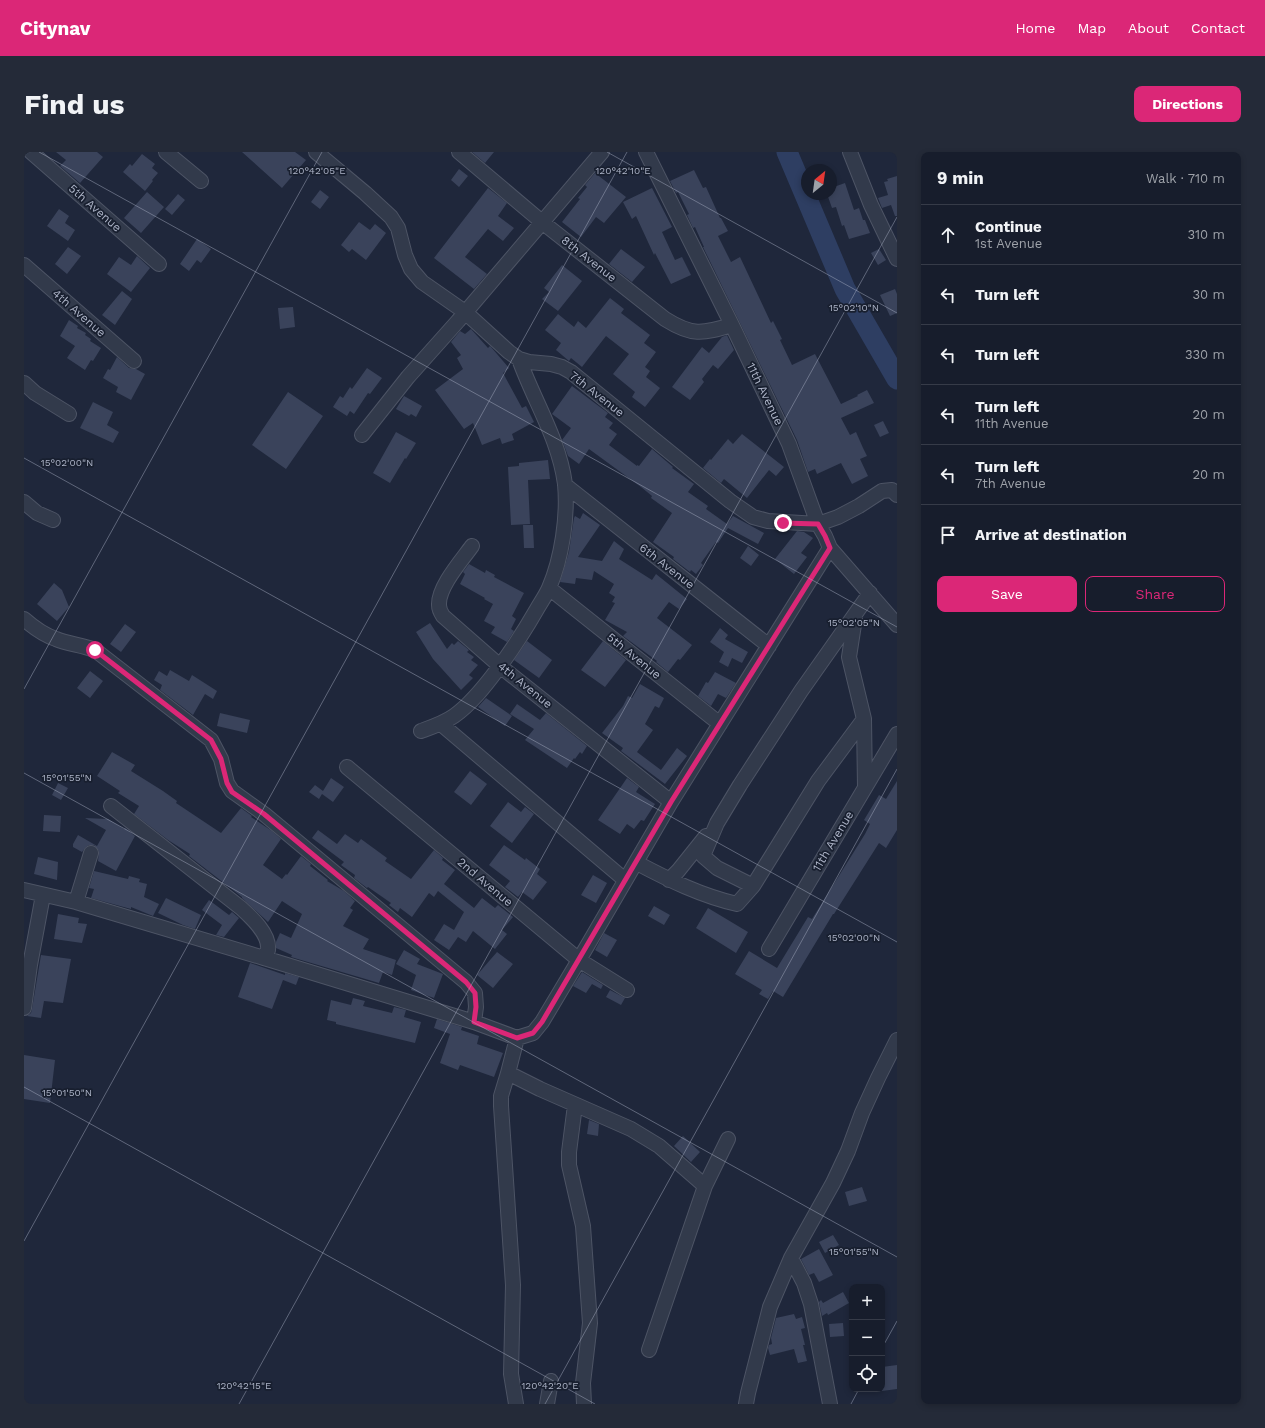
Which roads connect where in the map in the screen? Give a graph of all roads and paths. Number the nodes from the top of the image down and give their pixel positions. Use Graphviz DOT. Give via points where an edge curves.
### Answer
graph roads {
  1 [pos="31,152"];
  2 [pos="166,152"];
  3 [pos="316,152"];
  4 [pos="460,152"];
  5 [pos="646,152"];
  6 [pos="850,152"];
  7 [pos="600,153"];
  8 [pos="200,181"];
  9 [pos="542,222"];
  10 [pos="897,259"];
  11 [pos="159,264"];
  12 [pos="24,265"];
  13 [pos="465,312"];
  14 [pos="732,325"];
  15 [pos="519,359"];
  16 [pos="134,360"];
  17 [pos="24,384"];
  18 [pos="69,414"];
  19 [pos="362,435"];
  20 [pos="565,485"];
  21 [pos="897,494"];
  22 [pos="24,502"];
  23 [pos="53,520"];
  24 [pos="818,524"];
  25 [pos="472,546"];
  26 [pos="830,548"];
  27 [pos="549,588"];
  28 [pos="870,593"];
  29 [pos="856,613"];
  30 [pos="24,619"];
  31 [pos="897,625"];
  32 [pos="769,646"];
  33 [pos="500,666"];
  34 [pos="864,719"];
  35 [pos="441,724"];
  36 [pos="720,724"];
  37 [pos="421,730"];
  38 [pos="897,734"];
  39 [pos="347,767"];
  40 [pos="865,787"];
  41 [pos="671,802"];
  42 [pos="111,806"];
  43 [pos="717,823"];
  44 [pos="91,853"];
  45 [pos="637,862"];
  46 [pos="625,880"];
  47 [pos="669,880"];
  48 [pos="753,886"];
  49 [pos="24,890"];
  50 [pos="43,895"];
  51 [pos="76,902"];
  52 [pos="769,949"];
  53 [pos="264,958"];
  54 [pos="579,960"];
  55 [pos="627,990"];
  56 [pos="24,1008"];
  57 [pos="474,1022"];
  58 [pos="517,1038"];
  59 [pos="897,1040"];
  60 [pos="508,1072"];
  61 [pos="575,1105"];
  62 [pos="728,1139"];
  63 [pos="705,1186"];
  64 [pos="791,1258"];
  65 [pos="649,1350"];
  66 [pos="551,1381"];
  67 [pos="516,1404"];
  68 [pos="547,1404"];
  69 [pos="584,1404"];
  70 [pos="746,1404"];
  71 [pos="830,1404"];
  1 -- 11 [label="street, 5th Avenue"];
  2 -- 8 [label="street"];
  3 -- 13 [label="street, 7th Avenue" via="391,217 398,228 405,256 422,282"];
  4 -- 9 [label="street, 8th Avenue"];
  5 -- 14 [label="street, 11th Avenue"];
  6 -- 10 [label="street" via="870,205"];
  7 -- 9 [label="street"];
  9 -- 13 [label="street"];
  9 -- 14 [label="street, 8th Avenue" via="678,327 692,332 709,332"];
  12 -- 16 [label="street, 4th Avenue"];
  13 -- 15 [label="street, 7th Avenue"];
  13 -- 19 [label="street"];
  14 -- 24 [label="street, 11th Avenue" via="789,444"];
  15 -- 20 [label="street" via="544,415 561,464"];
  15 -- 24 [label="street, 7th Avenue" via="562,366 571,372 753,517 783,523"];
  17 -- 18 [label="street"];
  20 -- 27 [label="street" via="564,531"];
  20 -- 32 [label="street, 6th Avenue"];
  21 -- 24 [label="street" via="892,490 882,490 859,506"];
  22 -- 23 [label="street" via="37,513"];
  24 -- 26 [label="street, 11th Avenue"];
  25 -- 33 [label="street, 4th Avenue" via="446,584 439,597 438,606 443,616"];
  26 -- 28 [label="street, 11th Avenue"];
  26 -- 32 [label="street"];
  27 -- 33 [label="street" via="522,636"];
  27 -- 36 [label="street, 5th Avenue"];
  28 -- 29 [label="street"];
  28 -- 31 [label="street, 11th Avenue"];
  29 -- 34 [label="street" via="849,657"];
  29 -- 43 [label="street" via="801,691"];
  30 -- 57 [label="street" via="56,639 95,650 211,740 221,759 232,792 264,814 466,982 475,993"];
  32 -- 36 [label="street"];
  33 -- 35 [label="street" via="466,706"];
  33 -- 41 [label="street, 4th Avenue"];
  34 -- 40 [label="street"];
  34 -- 48 [label="street" via="818,781"];
  35 -- 37 [label="street"];
  35 -- 46 [label="street"];
  36 -- 41 [label="street"];
  38 -- 40 [label="street, 11th Avenue"];
  39 -- 54 [label="street, 2nd Avenue"];
  40 -- 52 [label="street, 11th Avenue"];
  41 -- 45 [label="street"];
  42 -- 53 [label="street" via="241,908 256,923 265,938 268,949"];
  43 -- 47 [label="street"];
  43 -- 48 [label="street" via="703,856 717,868"];
  44 -- 51 [label="street"];
  45 -- 46 [label="street"];
  45 -- 47 [label="street"];
  46 -- 54 [label="street"];
  47 -- 48 [label="street" via="738,904"];
  49 -- 50 [label="street"];
  50 -- 51 [label="street"];
  50 -- 56 [label="street"];
  51 -- 53 [label="street"];
  53 -- 57 [label="street"];
  54 -- 55 [label="street, 2nd Avenue"];
  54 -- 58 [label="street" via="542,1022 533,1033"];
  57 -- 58 [label="street"];
  58 -- 60 [label="street"];
  59 -- 64 [label="street" via="862,1112 833,1183"];
  60 -- 61 [label="street"];
  60 -- 67 [label="street" via="501,1096 501,1106 513,1285 511,1374"];
  61 -- 63 [label="street" via="631,1130 659,1146"];
  61 -- 69 [label="street" via="569,1165 583,1226 590,1315 583,1383"];
  62 -- 63 [label="street"];
  63 -- 65 [label="street"];
  64 -- 70 [label="street" via="770,1307"];
  64 -- 71 [label="street" via="811,1304"];
  66 -- 68 [label="street"];
}
